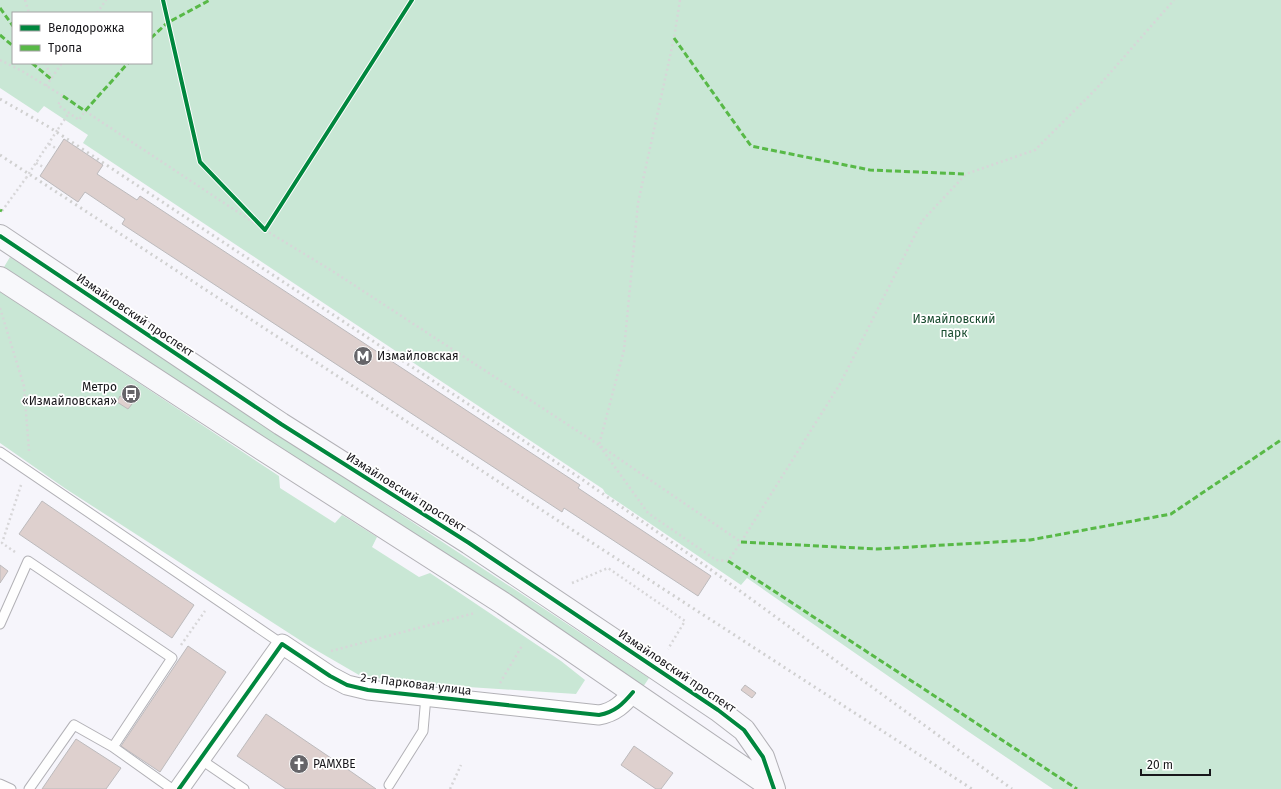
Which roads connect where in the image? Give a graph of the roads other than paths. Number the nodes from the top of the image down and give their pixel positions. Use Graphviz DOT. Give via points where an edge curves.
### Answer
graph roads {
  1 [pos="0,236"];
  2 [pos="0,278"];
  3 [pos="0,452"];
  4 [pos="0,624"];
  5 [pos="282,644"];
  6 [pos="633,692"];
  7 [pos="426,696"];
  8 [pos="113,748"];
  9 [pos="200,759"];
  10 [pos="0,784"];
  11 [pos="389,785"];
  12 [pos="11,789"];
  13 [pos="29,789"];
  14 [pos="172,789"];
  15 [pos="179,789"];
  16 [pos="244,789"];
  17 [pos="774,789"];
  1 -- 17 [label="street, Измайловский проспект" via="281,424 469,543 718,710 744,730 763,758"];
  2 -- 6 [label="street, Измайловский проспект" via="504,604"];
  3 -- 5 [label="lane"];
  4 -- 8 [label="lane" via="28,561 172,658"];
  5 -- 7 [label="street, 2-я Парковая улица" via="347,685 368,690"];
  5 -- 9 [label="street"];
  6 -- 7 [label="street, 2-я Парковая улица" via="618,708 599,715"];
  6 -- 17 [label="street, Измайловский проспект"];
  7 -- 11 [label="lane" via="423,731"];
  8 -- 13 [label="lane" via="74,725"];
  8 -- 14 [label="lane"];
  9 -- 15 [label="street"];
  9 -- 16 [label="lane"];
  10 -- 12 [label="lane"];
}
